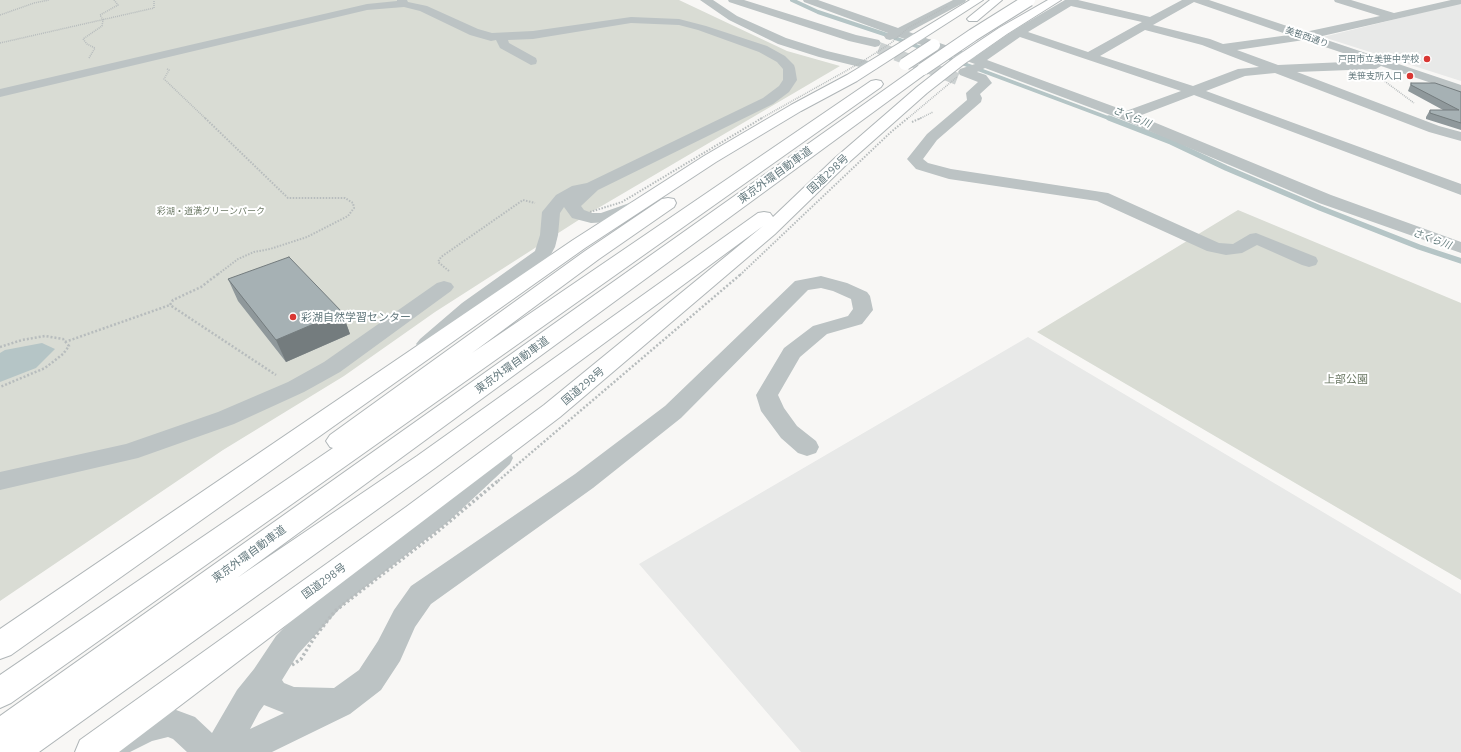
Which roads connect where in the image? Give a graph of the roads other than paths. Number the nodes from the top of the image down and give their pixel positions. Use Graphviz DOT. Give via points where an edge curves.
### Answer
graph roads {
  1 [pos="705,0"];
  2 [pos="733,0"];
  3 [pos="808,0"];
  4 [pos="960,0"];
  5 [pos="978,0"];
  6 [pos="997,0"];
  7 [pos="1007,0"];
  8 [pos="1029,0"];
  9 [pos="1042,0"];
  10 [pos="1056,0"];
  11 [pos="1190,0"];
  12 [pos="1198,0"];
  13 [pos="1339,0"];
  14 [pos="1071,1"];
  15 [pos="1461,1"];
  16 [pos="403,2"];
  17 [pos="934,2"];
  18 [pos="948,6"];
  19 [pos="1396,16"];
  20 [pos="973,20"];
  21 [pos="1147,24"];
  22 [pos="961,28"];
  23 [pos="1018,33"];
  24 [pos="973,35"];
  25 [pos="948,36"];
  26 [pos="1305,36"];
  27 [pos="501,37"];
  28 [pos="907,38"];
  29 [pos="782,41"];
  30 [pos="1221,48"];
  31 [pos="763,50"];
  32 [pos="870,56"];
  33 [pos="1090,56"];
  34 [pos="531,61"];
  35 [pos="1388,64"];
  36 [pos="966,67"];
  37 [pos="1274,69"];
  38 [pos="1461,89"];
  39 [pos="1192,90"];
  40 [pos="0,93"];
  41 [pos="1126,116"];
  42 [pos="1434,129"];
  43 [pos="1461,137"];
  44 [pos="1461,151"];
  45 [pos="840,161"];
  46 [pos="593,186"];
  47 [pos="1461,190"];
  48 [pos="638,205"];
  49 [pos="1461,248"];
  50 [pos="1309,261"];
  51 [pos="444,287"];
  52 [pos="400,369"];
  53 [pos="552,411"];
  54 [pos="807,447"];
  55 [pos="0,481"];
  56 [pos="87,632"];
  57 [pos="0,646"];
  58 [pos="279,672"];
  59 [pos="0,693"];
  60 [pos="339,703"];
  61 [pos="0,735"];
  62 [pos="11,752"];
  63 [pos="93,752"];
  64 [pos="206,752"];
  65 [pos="219,752"];
  66 [pos="237,752"];
  1 -- 29 [label="street" via="733,18"];
  2 -- 32 [label="street" via="853,38"];
  3 -- 28 [label="street"];
  4 -- 18 [label="street"];
  5 -- 28 [label="highway"];
  6 -- 20 [label="highway"];
  7 -- 20 [label="highway"];
  8 -- 24 [label="highway, 東京外環自動車道, bridge"];
  9 -- 24 [label="highway, bridge"];
  10 -- 36 [label="highway, 国道298号" via="1003,31"];
  11 -- 21 [label="street"];
  12 -- 26 [label="street, 美笹西通り"];
  13 -- 19 [label="street"];
  14 -- 21 [label="street"];
  14 -- 23 [label="street"];
  15 -- 19 [label="street"];
  16 -- 27 [label="street" via="429,10 474,32"];
  16 -- 40 [label="street" via="366,7"];
  17 -- 18 [label="street"];
  18 -- 28 [label="street"];
  19 -- 26 [label="street"];
  20 -- 22 [label="highway"];
  21 -- 30 [label="street"];
  21 -- 33 [label="street"];
  23 -- 33 [label="street"];
  23 -- 36 [label="street"];
  24 -- 61 [label="highway, 東京外環自動車道, bridge"];
  25 -- 56 [label="highway, 東京外環自動車道, bridge"];
  26 -- 30 [label="street"];
  26 -- 35 [label="street, 美笹西通り"];
  27 -- 31 [label="street" via="533,35 621,21 656,20 692,25"];
  27 -- 34 [label="street" via="507,48"];
  28 -- 32 [label="highway"];
  28 -- 32 [label="street"];
  28 -- 36 [label="street"];
  29 -- 31 [label="street"];
  29 -- 32 [label="street" via="802,48"];
  30 -- 37 [label="street"];
  31 -- 46 [label="street" via="781,59 790,70 790,80 778,94"];
  32 -- 48 [label="highway"];
  32 -- 56 [label="highway" via="764,142 702,180 592,255 374,413"];
  33 -- 39 [label="street"];
  35 -- 37 [label="street"];
  35 -- 38 [label="street, 美笹西通り"];
  36 -- 41 [label="street"];
  36 -- 45 [label="highway, 国道298号"];
  36 -- 50 [label="street" via="965,72 984,83 973,93 974,102 932,137 915,159 922,166 949,174 1098,196 1213,247 1236,249 1256,238"];
  37 -- 39 [label="street" via="1243,72"];
  37 -- 42 [label="street"];
  39 -- 41 [label="street"];
  39 -- 47 [label="street"];
  41 -- 49 [label="street" via="1325,198"];
  42 -- 43 [label="street"];
  42 -- 44 [label="street"];
  45 -- 53 [label="highway, 国道298号" via="769,230"];
  45 -- 62 [label="highway" via="426,462"];
  46 -- 48 [label="street" via="574,202 572,206 578,214 603,218"];
  46 -- 52 [label="street" via="578,190 555,206 550,215 546,247 538,258 469,306"];
  48 -- 52 [label="highway"];
  51 -- 55 [label="street" via="332,367 296,387 226,418 129,452"];
  52 -- 57 [label="highway"];
  53 -- 58 [label="street" via="439,516 334,595 287,645"];
  53 -- 63 [label="highway, 国道298号"];
  54 -- 60 [label="street" via="789,432 773,411 767,395 792,353 820,330 854,320 863,310 860,296 821,282 802,285 673,412 584,481 421,595 404,619 389,651 370,680"];
  56 -- 59 [label="highway, 東京外環自動車道"];
  58 -- 60 [label="street" via="273,694 294,702"];
  58 -- 65 [label="street" via="248,702"];
  60 -- 66 [label="street"];
  63 -- 64 [label="street" via="148,726 168,722 184,728 197,739"];
}
